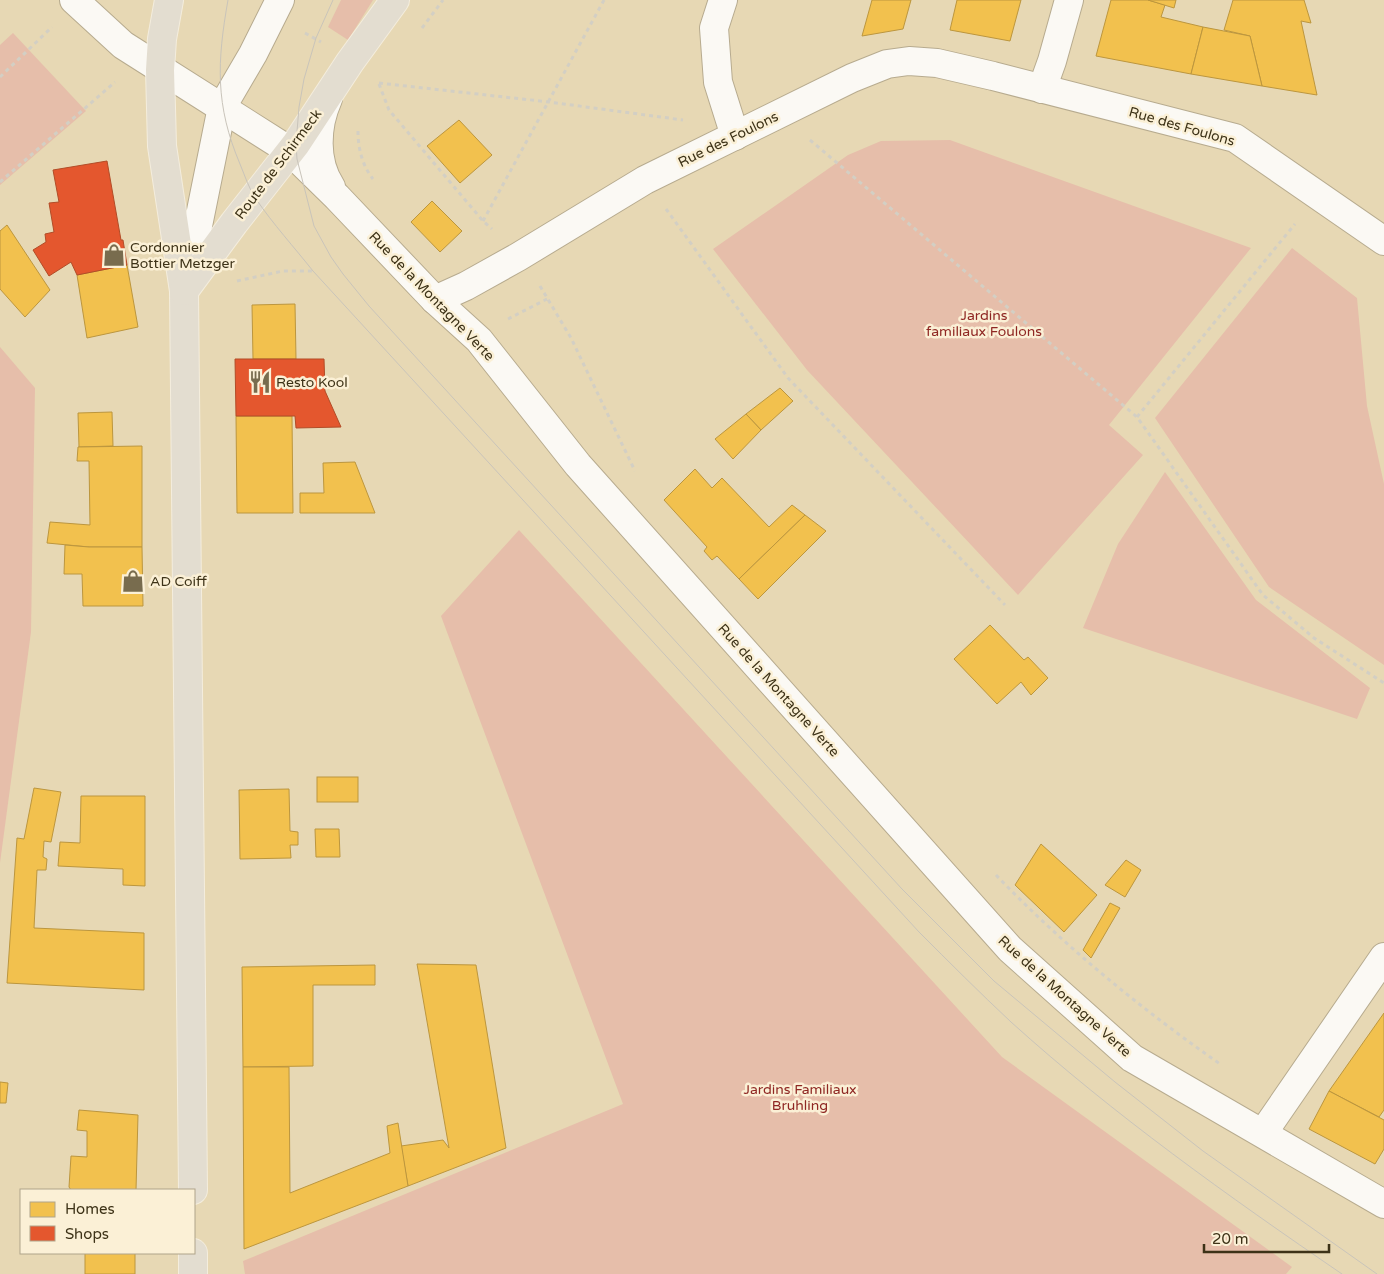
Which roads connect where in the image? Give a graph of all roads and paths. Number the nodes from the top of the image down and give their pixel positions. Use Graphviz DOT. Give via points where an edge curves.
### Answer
graph roads {
  1 [pos="169,0"];
  2 [pos="395,0"];
  3 [pos="443,0"];
  4 [pos="604,0"];
  5 [pos="723,0"];
  6 [pos="1069,0"];
  7 [pos="75,2"];
  8 [pos="276,8"];
  9 [pos="419,32"];
  10 [pos="140,60"];
  11 [pos="350,62"];
  12 [pos="384,76"];
  13 [pos="0,77"];
  14 [pos="378,83"];
  15 [pos="1042,90"];
  16 [pos="331,91"];
  17 [pos="373,91"];
  18 [pos="549,102"];
  19 [pos="222,107"];
  20 [pos="784,111"];
  21 [pos="358,124"];
  22 [pos="732,127"];
  23 [pos="290,152"];
  24 [pos="645,180"];
  25 [pos="0,182"];
  26 [pos="375,182"];
  27 [pos="1318,196"];
  28 [pos="337,197"];
  29 [pos="483,220"];
  30 [pos="495,232"];
  31 [pos="1384,241"];
  32 [pos="313,271"];
  33 [pos="539,285"];
  34 [pos="184,291"];
  35 [pos="547,299"];
  36 [pos="435,300"];
  37 [pos="507,319"];
  38 [pos="1137,417"];
  39 [pos="639,476"];
  40 [pos="1005,605"];
  41 [pos="1384,683"];
  42 [pos="996,875"];
  43 [pos="1384,957"];
  44 [pos="1225,1068"];
  45 [pos="1263,1134"];
  46 [pos="193,1189"];
  47 [pos="1384,1204"];
  1 -- 10 [label="main road" via="162,39"];
  2 -- 11 [label="main road, Route de Schirmeck"];
  3 -- 9 [label="path"];
  4 -- 18 [label="path"];
  5 -- 22 [label="street" via="714,28 718,82"];
  6 -- 15 [label="street"];
  7 -- 10 [label="street, Rue de la Montagne Verte"];
  7 -- 13 [label="path"];
  8 -- 11 [label="path"];
  8 -- 19 [label="street"];
  10 -- 19 [label="street, Rue de la Montagne Verte"];
  10 -- 25 [label="path"];
  10 -- 34 [label="main road" via="162,146"];
  11 -- 14 [label="path"];
  11 -- 16 [label="main road, Route de Schirmeck"];
  12 -- 14 [label="path"];
  14 -- 17 [label="path"];
  14 -- 18 [label="path"];
  14 -- 29 [label="path" via="389,110"];
  15 -- 20 [label="street, Rue des Foulons" via="938,63 909,61 887,64"];
  15 -- 27 [label="street, Rue des Foulons" via="1234,138"];
  16 -- 23 [label="main road, Route de Schirmeck"];
  16 -- 28 [label="street, Rue de la Montagne Verte" via="320,125 319,155 322,170"];
  18 -- 22 [label="path"];
  18 -- 29 [label="path"];
  19 -- 23 [label="street, Rue de la Montagne Verte"];
  19 -- 34 [label="street"];
  20 -- 22 [label="street, Rue des Foulons"];
  20 -- 38 [label="path" via="803,134"];
  21 -- 26 [label="path" via="362,160"];
  22 -- 24 [label="street, Rue des Foulons"];
  23 -- 28 [label="street, Rue de la Montagne Verte"];
  23 -- 34 [label="main road, Route de Schirmeck"];
  24 -- 36 [label="street, Rue des Foulons" via="485,276"];
  24 -- 40 [label="path" via="788,378"];
  27 -- 31 [label="street, Rue des Foulons"];
  27 -- 38 [label="path"];
  28 -- 36 [label="street, Rue de la Montagne Verte"];
  29 -- 30 [label="path"];
  32 -- 34 [label="path" via="283,272"];
  33 -- 35 [label="path"];
  34 -- 46 [label="main road"];
  35 -- 37 [label="path"];
  35 -- 39 [label="path"];
  36 -- 45 [label="street, Rue de la Montagne Verte" via="479,340 578,465 1010,948 1132,1058"];
  38 -- 41 [label="path" via="1263,595 1314,638"];
  42 -- 44 [label="path" via="1088,962 1170,1029"];
  43 -- 45 [label="street"];
  45 -- 47 [label="street, Rue de la Montagne Verte"];
}
